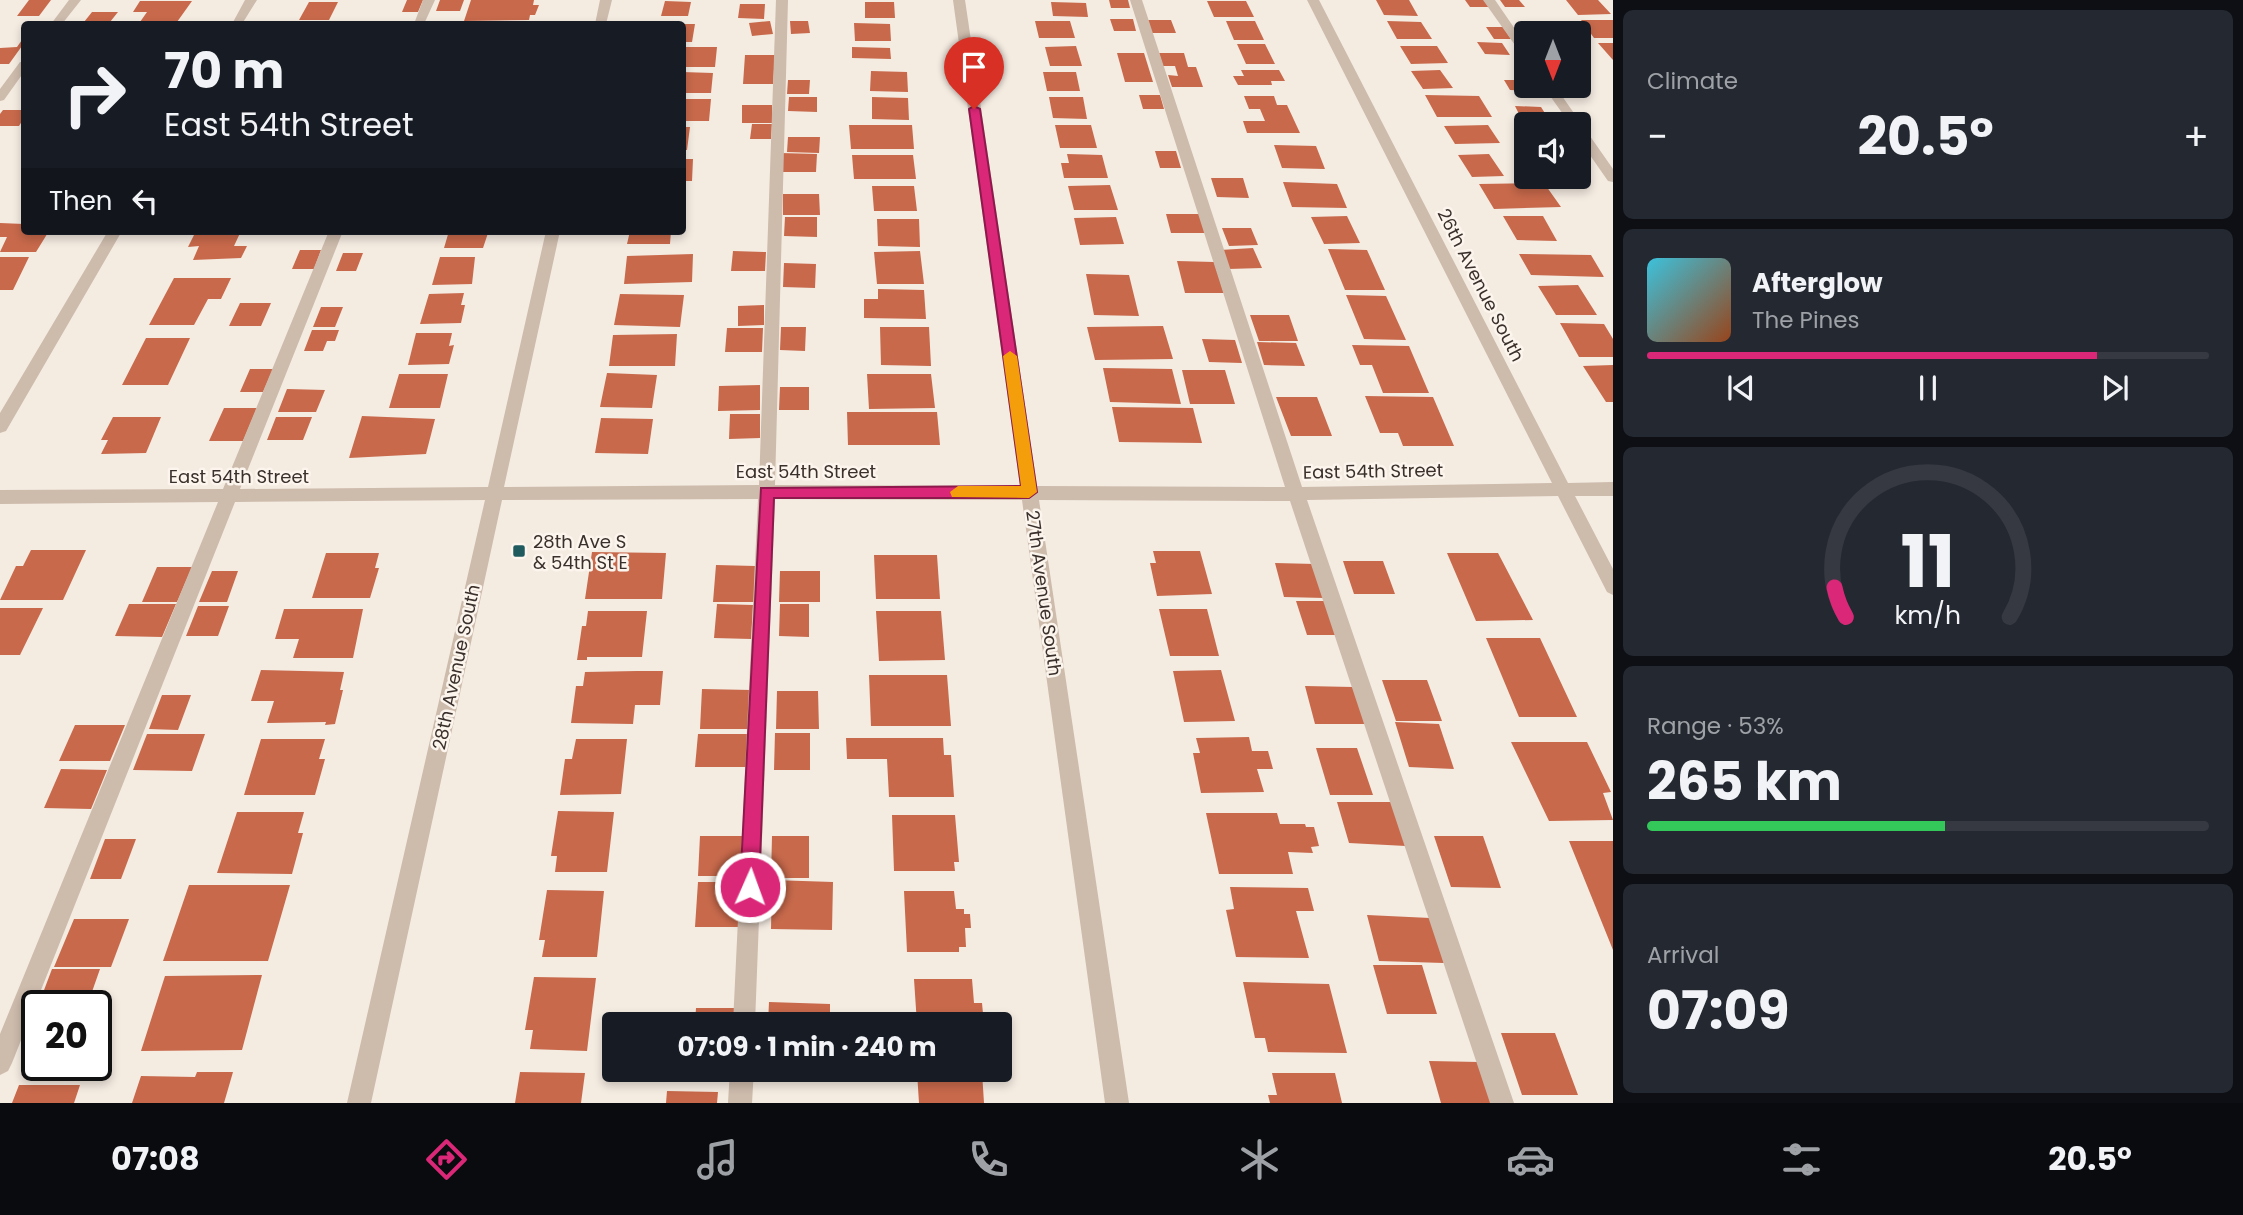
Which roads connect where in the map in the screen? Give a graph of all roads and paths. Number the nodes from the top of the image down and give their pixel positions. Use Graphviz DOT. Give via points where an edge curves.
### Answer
graph roads {
  1 [pos="75,0"];
  2 [pos="251,0"];
  3 [pos="429,0"];
  4 [pos="606,0"];
  5 [pos="782,0"];
  6 [pos="959,0"];
  7 [pos="1136,0"];
  8 [pos="1313,0"];
  9 [pos="1489,0"];
  10 [pos="58,21"];
  11 [pos="239,21"];
  12 [pos="420,21"];
  13 [pos="601,21"];
  14 [pos="1514,36"];
  15 [pos="21,69"];
  16 [pos="0,97"];
  17 [pos="1591,146"];
  18 [pos="1613,178"];
  19 [pos="113,235"];
  20 [pos="334,235"];
  21 [pos="552,235"];
  22 [pos="0,427"];
  23 [pos="1564,489"];
  24 [pos="1613,489"];
  25 [pos="766,492"];
  26 [pos="1029,492"];
  27 [pos="1296,494"];
  28 [pos="493,496"];
  29 [pos="0,497"];
  30 [pos="229,497"];
  31 [pos="1613,587"];
  32 [pos="744,1012"];
  33 [pos="0,1063"];
  34 [pos="741,1082"];
  35 [pos="359,1103"];
  36 [pos="740,1103"];
  37 [pos="1117,1103"];
  38 [pos="1502,1103"];
  1 -- 10 [label="street"];
  2 -- 11 [label="street"];
  3 -- 12 [label="street"];
  4 -- 13 [label="street"];
  5 -- 25 [label="street"];
  6 -- 26 [label="street, 27th Avenue South"];
  7 -- 27 [label="street"];
  8 -- 23 [label="street, 26th Avenue South"];
  9 -- 14 [label="street"];
  15 -- 16 [label="street"];
  17 -- 18 [label="street"];
  19 -- 22 [label="street"];
  20 -- 30 [label="street"];
  21 -- 28 [label="street, 28th Avenue South"];
  23 -- 24 [label="street, East 54th Street"];
  23 -- 27 [label="street, East 54th Street"];
  23 -- 31 [label="street, 26th Avenue South"];
  25 -- 26 [label="street, East 54th Street"];
  25 -- 28 [label="street, East 54th Street"];
  25 -- 32 [label="street"];
  26 -- 27 [label="street, East 54th Street"];
  26 -- 37 [label="street, 27th Avenue South"];
  27 -- 38 [label="street"];
  28 -- 30 [label="street, East 54th Street"];
  28 -- 35 [label="street, 28th Avenue South"];
  29 -- 30 [label="street, East 54th Street"];
  30 -- 33 [label="street"];
  34 -- 36 [label="street"];
}
